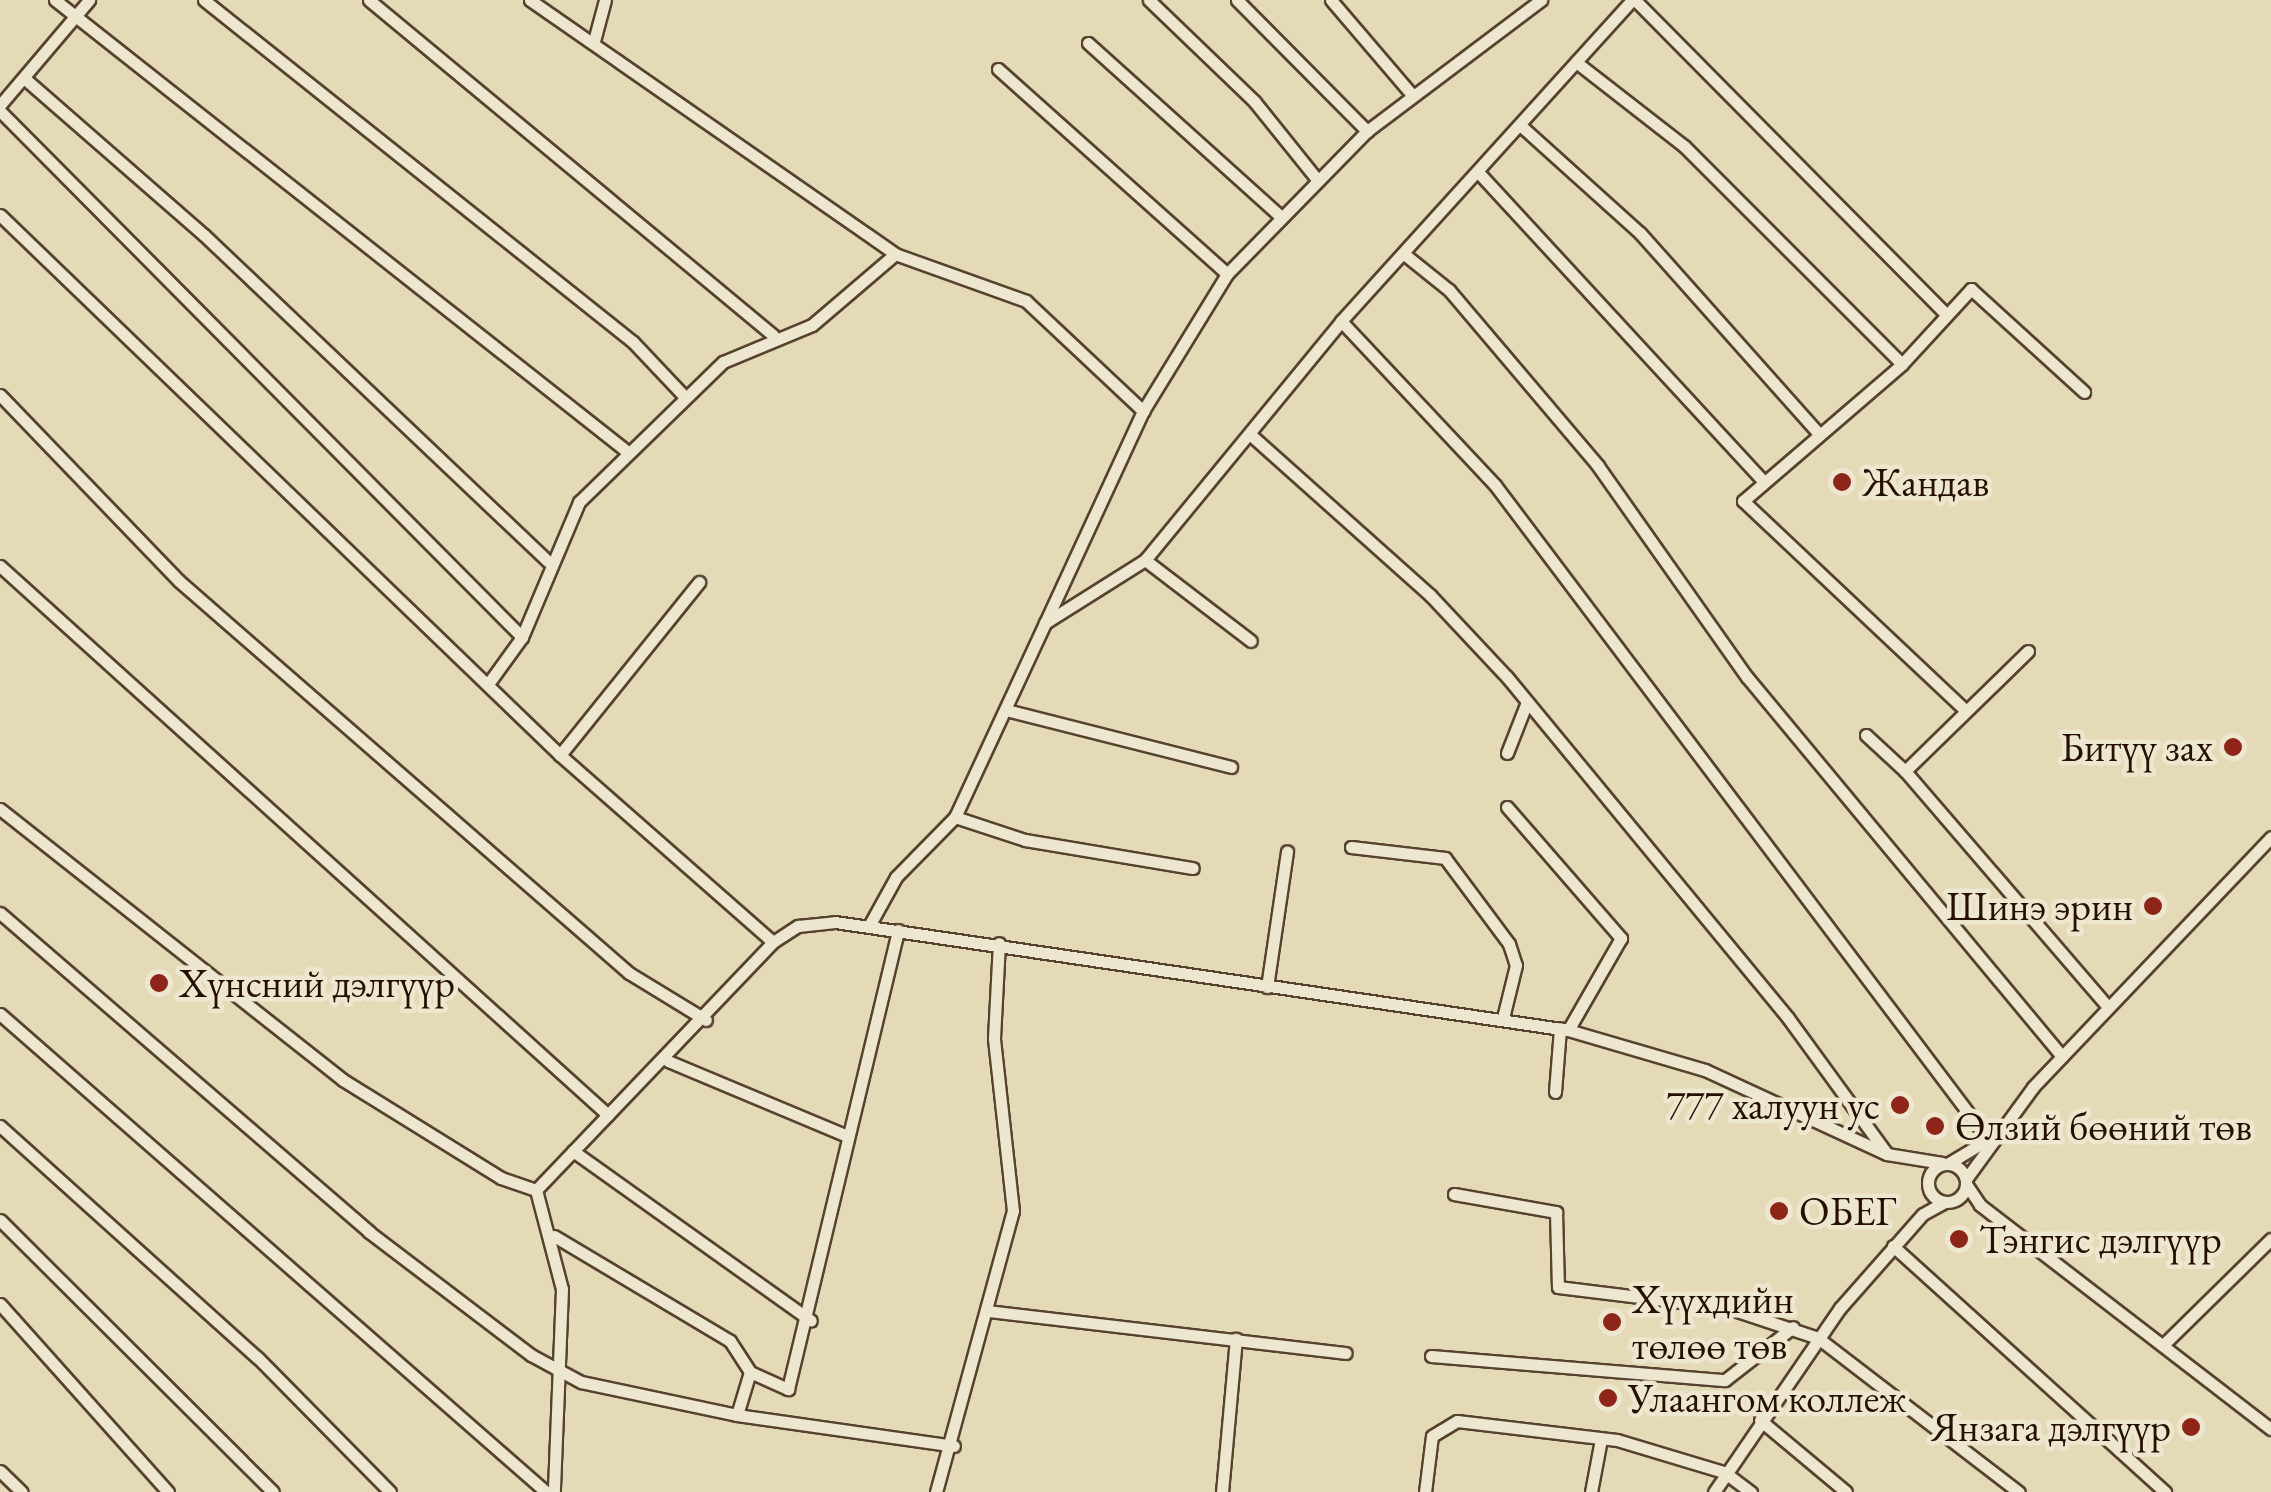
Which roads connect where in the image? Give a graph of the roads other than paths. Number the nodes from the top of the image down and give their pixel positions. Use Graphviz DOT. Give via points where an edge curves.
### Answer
graph roads {
  1 [pos="55,0"];
  2 [pos="89,0"];
  3 [pos="204,0"];
  4 [pos="369,0"];
  5 [pos="530,0"];
  6 [pos="604,0"];
  7 [pos="1149,0"];
  8 [pos="1237,0"];
  9 [pos="1331,0"];
  10 [pos="1541,0"];
  11 [pos="1633,0"];
  12 [pos="77,16"];
  13 [pos="594,41"];
  14 [pos="1088,43"];
  15 [pos="1576,62"];
  16 [pos="998,68"];
  17 [pos="24,78"];
  18 [pos="1412,96"];
  19 [pos="0,108"];
  20 [pos="1520,125"];
  21 [pos="1367,131"];
  22 [pos="1478,172"];
  23 [pos="1315,176"];
  24 [pos="1278,214"];
  25 [pos="0,215"];
  26 [pos="895,254"];
  27 [pos="1404,254"];
  28 [pos="1227,274"];
  29 [pos="1944,313"];
  30 [pos="1341,321"];
  31 [pos="773,335"];
  32 [pos="1902,364"];
  33 [pos="2084,392"];
  34 [pos="0,394"];
  35 [pos="685,397"];
  36 [pos="1143,411"];
  37 [pos="1817,432"];
  38 [pos="1252,436"];
  39 [pos="628,453"];
  40 [pos="1764,482"];
  41 [pos="1145,560"];
  42 [pos="548,561"];
  43 [pos="0,566"];
  44 [pos="698,582"];
  45 [pos="1045,623"];
  46 [pos="522,637"];
  47 [pos="1251,641"];
  48 [pos="2028,651"];
  49 [pos="488,684"];
  50 [pos="1526,702"];
  51 [pos="1965,710"];
  52 [pos="1010,712"];
  53 [pos="1866,735"];
  54 [pos="1506,753"];
  55 [pos="560,755"];
  56 [pos="1231,768"];
  57 [pos="1904,771"];
  58 [pos="1507,807"];
  59 [pos="0,809"];
  60 [pos="954,818"];
  61 [pos="2271,837"];
  62 [pos="1351,846"];
  63 [pos="2267,849"];
  64 [pos="1287,851"];
  65 [pos="1193,868"];
  66 [pos="0,914"];
  67 [pos="868,926"];
  68 [pos="898,930"];
  69 [pos="773,942"];
  70 [pos="999,943"];
  71 [pos="1267,987"];
  72 [pos="2108,1007"];
  73 [pos="0,1014"];
  74 [pos="1503,1018"];
  75 [pos="706,1020"];
  76 [pos="1564,1029"];
  77 [pos="2062,1056"];
  78 [pos="668,1061"];
  79 [pos="1555,1092"];
  80 [pos="608,1115"];
  81 [pos="0,1126"];
  82 [pos="845,1135"];
  83 [pos="1986,1140"];
  84 [pos="573,1151"];
  85 [pos="1886,1154"];
  86 [pos="1906,1160"];
  87 [pos="1946,1163"];
  88 [pos="1966,1182"];
  89 [pos="1928,1184"];
  90 [pos="536,1190"];
  91 [pos="1454,1194"];
  92 [pos="1950,1201"];
  93 [pos="1980,1205"];
  94 [pos="1922,1214"];
  95 [pos="0,1220"];
  96 [pos="554,1236"];
  97 [pos="2271,1239"];
  98 [pos="1894,1246"];
  99 [pos="0,1304"];
  100 [pos="988,1311"];
  101 [pos="811,1321"];
  102 [pos="1793,1327"];
  103 [pos="1818,1338"];
  104 [pos="1236,1339"];
  105 [pos="2164,1344"];
  106 [pos="1346,1353"];
  107 [pos="1431,1356"];
  108 [pos="560,1362"];
  109 [pos="750,1372"];
  110 [pos="736,1415"];
  111 [pos="1760,1420"];
  112 [pos="2271,1430"];
  113 [pos="1601,1439"];
  114 [pos="954,1446"];
  115 [pos="0,1471"];
  116 [pos="1724,1472"];
  117 [pos="22,1492"];
  118 [pos="168,1492"];
  119 [pos="273,1492"];
  120 [pos="390,1492"];
  121 [pos="546,1492"];
  122 [pos="554,1492"];
  123 [pos="936,1492"];
  124 [pos="1222,1492"];
  125 [pos="1425,1492"];
  126 [pos="1590,1492"];
  127 [pos="1714,1492"];
  128 [pos="1751,1492"];
  129 [pos="1846,1492"];
  130 [pos="2019,1492"];
  131 [pos="2166,1492"];
  1 -- 12 [label="street"];
  2 -- 12 [label="street"];
  3 -- 35 [label="street" via="633,342"];
  4 -- 31 [label="street"];
  5 -- 13 [label="street"];
  6 -- 13 [label="street"];
  7 -- 23 [label="street" via="1254,101"];
  8 -- 21 [label="street"];
  9 -- 18 [label="street"];
  10 -- 18 [label="street"];
  11 -- 15 [label="street"];
  11 -- 29 [label="street"];
  12 -- 17 [label="street"];
  12 -- 39 [label="street"];
  13 -- 26 [label="street"];
  14 -- 24 [label="street"];
  15 -- 20 [label="street"];
  15 -- 32 [label="street" via="1684,146"];
  16 -- 28 [label="street"];
  17 -- 19 [label="street"];
  17 -- 42 [label="street" via="204,234"];
  18 -- 21 [label="street"];
  19 -- 46 [label="street"];
  20 -- 22 [label="street"];
  20 -- 37 [label="street" via="1640,232"];
  21 -- 23 [label="street"];
  22 -- 27 [label="street"];
  22 -- 40 [label="street"];
  23 -- 24 [label="street"];
  24 -- 28 [label="street"];
  25 -- 49 [label="street"];
  26 -- 31 [label="street" via="812,325"];
  26 -- 36 [label="street" via="1026,301"];
  27 -- 30 [label="street"];
  27 -- 77 [label="street" via="1450,290 1598,466 1747,677"];
  28 -- 36 [label="street"];
  29 -- 32 [label="street"];
  29 -- 33 [label="street" via="1971,289"];
  30 -- 38 [label="street"];
  30 -- 83 [label="street" via="1471,454 1852,947"];
  31 -- 35 [label="street"];
  32 -- 37 [label="street"];
  34 -- 75 [label="street" via="179,580 629,973"];
  35 -- 39 [label="street"];
  36 -- 45 [label="street"];
  37 -- 40 [label="street"];
  38 -- 41 [label="street"];
  38 -- 50 [label="street" via="1430,595"];
  39 -- 42 [label="street" via="579,502"];
  40 -- 51 [label="street" via="1742,501"];
  41 -- 45 [label="street"];
  41 -- 47 [label="street"];
  42 -- 46 [label="street"];
  43 -- 80 [label="street" via="379,918"];
  44 -- 55 [label="street"];
  45 -- 52 [label="street"];
  46 -- 49 [label="street"];
  48 -- 51 [label="street"];
  49 -- 55 [label="street"];
  50 -- 54 [label="street"];
  50 -- 85 [label="street" via="1788,1018"];
  51 -- 57 [label="street"];
  52 -- 56 [label="street"];
  52 -- 60 [label="street"];
  53 -- 57 [label="street"];
  55 -- 69 [label="street"];
  57 -- 72 [label="street"];
  58 -- 76 [label="street" via="1621,938"];
  59 -- 90 [label="street" via="342,1080 501,1178"];
  60 -- 65 [label="street" via="1026,840"];
  60 -- 67 [label="street" via="896,877"];
  61 -- 63 [label="street"];
  62 -- 74 [label="street" via="1445,858 1509,944 1516,965"];
  63 -- 72 [label="street"];
  64 -- 71 [label="street"];
  66 -- 108 [label="street" via="369,1232 531,1354"];
  67 -- 68 [label="street"];
  67 -- 69 [label="street" via="814,923"];
  68 -- 70 [label="street"];
  68 -- 82 [label="street"];
  69 -- 75 [label="street"];
  70 -- 71 [label="street"];
  70 -- 100 [label="street" via="994,1038 1013,1212"];
  71 -- 74 [label="street"];
  72 -- 77 [label="street"];
  73 -- 121 [label="street"];
  74 -- 76 [label="street"];
  75 -- 78 [label="street"];
  76 -- 79 [label="street"];
  76 -- 85 [label="street" via="1705,1070"];
  77 -- 83 [label="street"];
  78 -- 80 [label="street"];
  78 -- 82 [label="street"];
  80 -- 84 [label="street"];
  81 -- 120 [label="street" via="258,1358"];
  82 -- 101 [label="street"];
  83 -- 87 [label="street"];
  83 -- 88 [label="street"];
  84 -- 90 [label="street"];
  84 -- 101 [label="street"];
  85 -- 86 [label="street"];
  86 -- 87 [label="street"];
  86 -- 89 [label="street"];
  87 -- 88 [label="street"];
  87 -- 89 [label="street"];
  88 -- 92 [label="street"];
  88 -- 93 [label="street"];
  89 -- 92 [label="street"];
  89 -- 94 [label="street"];
  90 -- 96 [label="street"];
  91 -- 102 [label="street" via="1556,1212 1558,1287 1728,1308"];
  92 -- 93 [label="street"];
  92 -- 94 [label="street"];
  93 -- 105 [label="street"];
  94 -- 98 [label="street"];
  95 -- 119 [label="street"];
  96 -- 108 [label="street"];
  96 -- 109 [label="street" via="730,1340"];
  97 -- 105 [label="street"];
  98 -- 103 [label="street"];
  98 -- 131 [label="street"];
  99 -- 118 [label="street"];
  100 -- 104 [label="street"];
  100 -- 114 [label="street"];
  101 -- 109 [label="street" via="788,1389"];
  102 -- 103 [label="street"];
  102 -- 107 [label="street" via="1724,1380"];
  103 -- 111 [label="street"];
  103 -- 130 [label="street"];
  104 -- 106 [label="street"];
  104 -- 124 [label="street"];
  105 -- 112 [label="street"];
  108 -- 110 [label="street" via="581,1382"];
  108 -- 122 [label="street"];
  109 -- 110 [label="street"];
  110 -- 114 [label="street"];
  111 -- 116 [label="street"];
  111 -- 129 [label="street"];
  113 -- 116 [label="street"];
  113 -- 125 [label="street" via="1440,1424"];
  113 -- 126 [label="street"];
  114 -- 123 [label="street"];
  115 -- 117 [label="street"];
  116 -- 127 [label="street"];
  116 -- 128 [label="street"];
}
